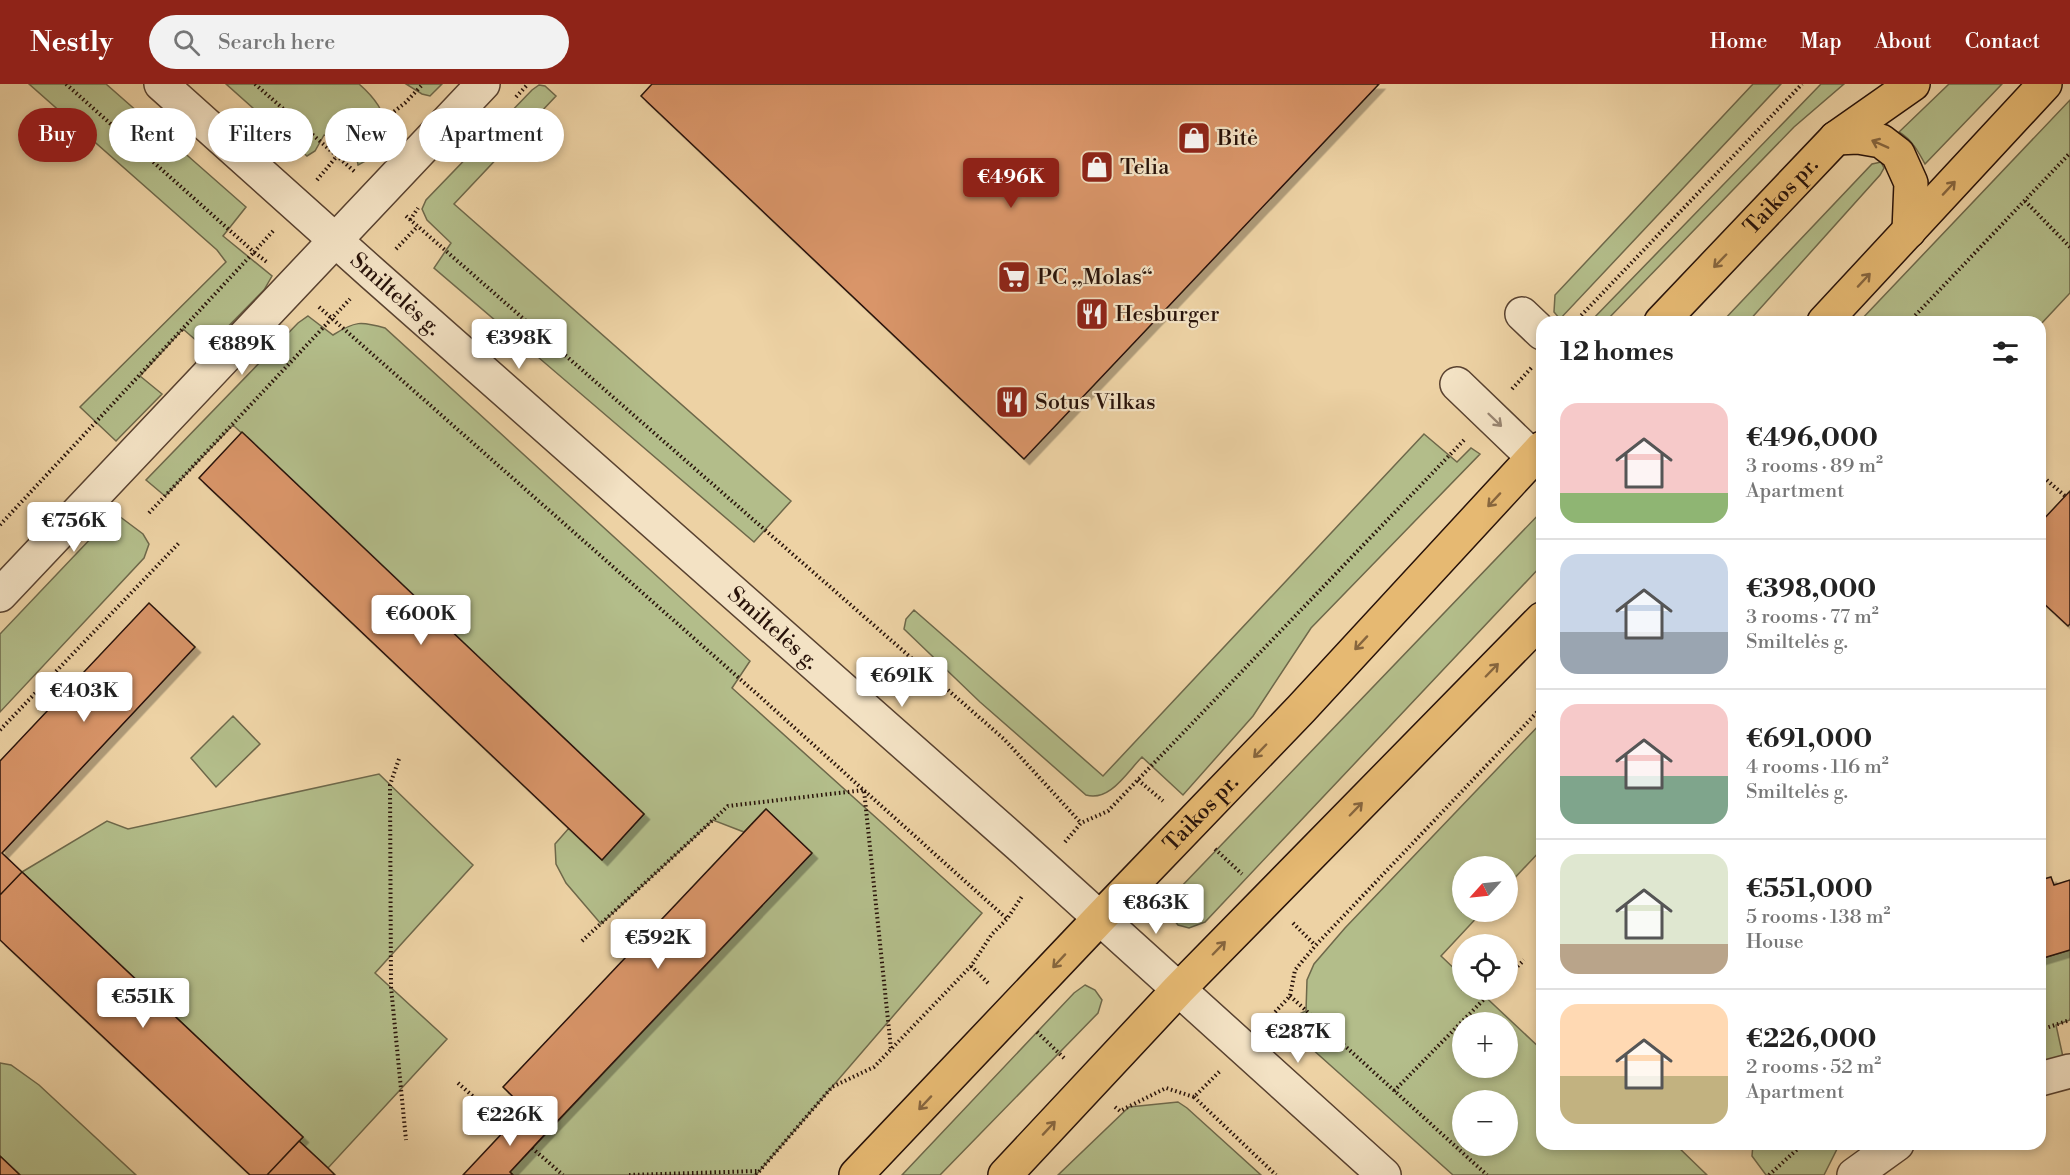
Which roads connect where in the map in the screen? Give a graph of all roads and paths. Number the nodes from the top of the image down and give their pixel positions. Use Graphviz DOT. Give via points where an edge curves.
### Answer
graph roads {
  1 [pos="66,84"];
  2 [pos="161,84"];
  3 [pos="255,84"];
  4 [pos="423,84"];
  5 [pos="483,84"];
  6 [pos="1802,84"];
  7 [pos="1913,84"];
  8 [pos="2045,84"];
  9 [pos="399,108"];
  10 [pos="1836,138"];
  11 [pos="325,145"];
  12 [pos="2070,153"];
  13 [pos="332,162"];
  14 [pos="2025,201"];
  15 [pos="295,206"];
  16 [pos="418,226"];
  17 [pos="1909,231"];
  18 [pos="336,241"];
  19 [pos="2070,247"];
  20 [pos="254,252"];
  21 [pos="1580,316"];
  22 [pos="1667,316"];
  23 [pos="1830,316"];
  24 [pos="1915,316"];
  25 [pos="1534,365"];
  26 [pos="1456,384"];
  27 [pos="1488,414"];
  28 [pos="1536,450"];
  29 [pos="1536,454"];
  30 [pos="2046,479"];
  31 [pos="2065,496"];
  32 [pos="150,513"];
  33 [pos="0,525"];
  34 [pos="179,543"];
  35 [pos="0,595"];
  36 [pos="1536,625"];
  37 [pos="1536,715"];
  38 [pos="0,730"];
  39 [pos="399,759"];
  40 [pos="864,790"];
  41 [pos="1081,823"];
  42 [pos="1189,825"];
  43 [pos="1268,898"];
  44 [pos="1099,918"];
  45 [pos="1006,919"];
  46 [pos="582,941"];
  47 [pos="1316,945"];
  48 [pos="1524,960"];
  49 [pos="971,966"];
  50 [pos="1518,966"];
  51 [pos="1178,990"];
  52 [pos="1290,996"];
  53 [pos="1483,1000"];
  54 [pos="2070,1020"];
  55 [pos="2046,1028"];
  56 [pos="1242,1048"];
  57 [pos="891,1050"];
  58 [pos="2070,1071"];
  59 [pos="2046,1077"];
  60 [pos="458,1083"];
  61 [pos="1394,1091"];
  62 [pos="1194,1097"];
  63 [pos="508,1127"];
  64 [pos="406,1140"];
  65 [pos="532,1148"];
  66 [pos="1796,1150"];
  67 [pos="1889,1150"];
  68 [pos="757,1173"];
  69 [pos="563,1175"];
  70 [pos="629,1175"];
  71 [pos="856,1175"];
  72 [pos="1005,1175"];
  73 [pos="1276,1175"];
  74 [pos="1384,1175"];
  75 [pos="1487,1175"];
  76 [pos="1769,1175"];
  77 [pos="1854,1175"];
  1 -- 20 [label="path"];
  2 -- 15 [label="street, Smiltelės g."];
  3 -- 11 [label="path"];
  4 -- 9 [label="path"];
  5 -- 18 [label="street"];
  6 -- 21 [label="path"];
  7 -- 10 [label="main road, Taikos pr."];
  17 -- 8 [label="main road, one-way"];
  17 -- 10 [label="main road, one-way" via="1911,183 1898,154 1881,141"];
  10 -- 22 [label="main road, Taikos pr., one-way"];
  12 -- 14 [label="path"];
  13 -- 15 [label="path"];
  14 -- 19 [label="path"];
  14 -- 24 [label="path"];
  15 -- 18 [label="street, Smiltelės g."];
  15 -- 20 [label="path"];
  16 -- 41 [label="path" via="1004,739"];
  23 -- 17 [label="main road, one-way"];
  18 -- 35 [label="street"];
  18 -- 44 [label="street, Smiltelės g."];
  20 -- 33 [label="path"];
  25 -- 27 [label="path"];
  26 -- 27 [label="street"];
  27 -- 28 [label="street, one-way"];
  27 -- 42 [label="path" via="1138,780"];
  29 -- 42 [label="main road, Taikos pr., one-way"];
  30 -- 31 [label="path"];
  32 -- 40 [label="path" via="332,318"];
  34 -- 38 [label="path"];
  43 -- 36 [label="main road, one-way"];
  37 -- 47 [label="path"];
  39 -- 64 [label="path" via="390,785 391,987"];
  40 -- 45 [label="path"];
  40 -- 46 [label="path" via="728,806"];
  40 -- 57 [label="path"];
  42 -- 43 [label="path"];
  42 -- 44 [label="main road, Taikos pr."];
  43 -- 47 [label="path"];
  51 -- 43 [label="main road, one-way"];
  44 -- 51 [label="street, Smiltelės g."];
  44 -- 71 [label="main road, Taikos pr., one-way"];
  47 -- 52 [label="path" via="1295,970"];
  48 -- 50 [label="path"];
  49 -- 57 [label="path"];
  51 -- 56 [label="street, Smiltelės g."];
  72 -- 51 [label="main road, one-way"];
  52 -- 56 [label="path"];
  52 -- 61 [label="path"];
  53 -- 61 [label="path"];
  54 -- 55 [label="path"];
  56 -- 74 [label="street, Smiltelės g."];
  57 -- 68 [label="path" via="874,1067 832,1088"];
  58 -- 59 [label="street"];
  60 -- 63 [label="path"];
  61 -- 75 [label="path"];
  62 -- 73 [label="path"];
  65 -- 69 [label="path"];
  66 -- 76 [label="path"];
  67 -- 77 [label="street"];
  68 -- 70 [label="path"];
}
